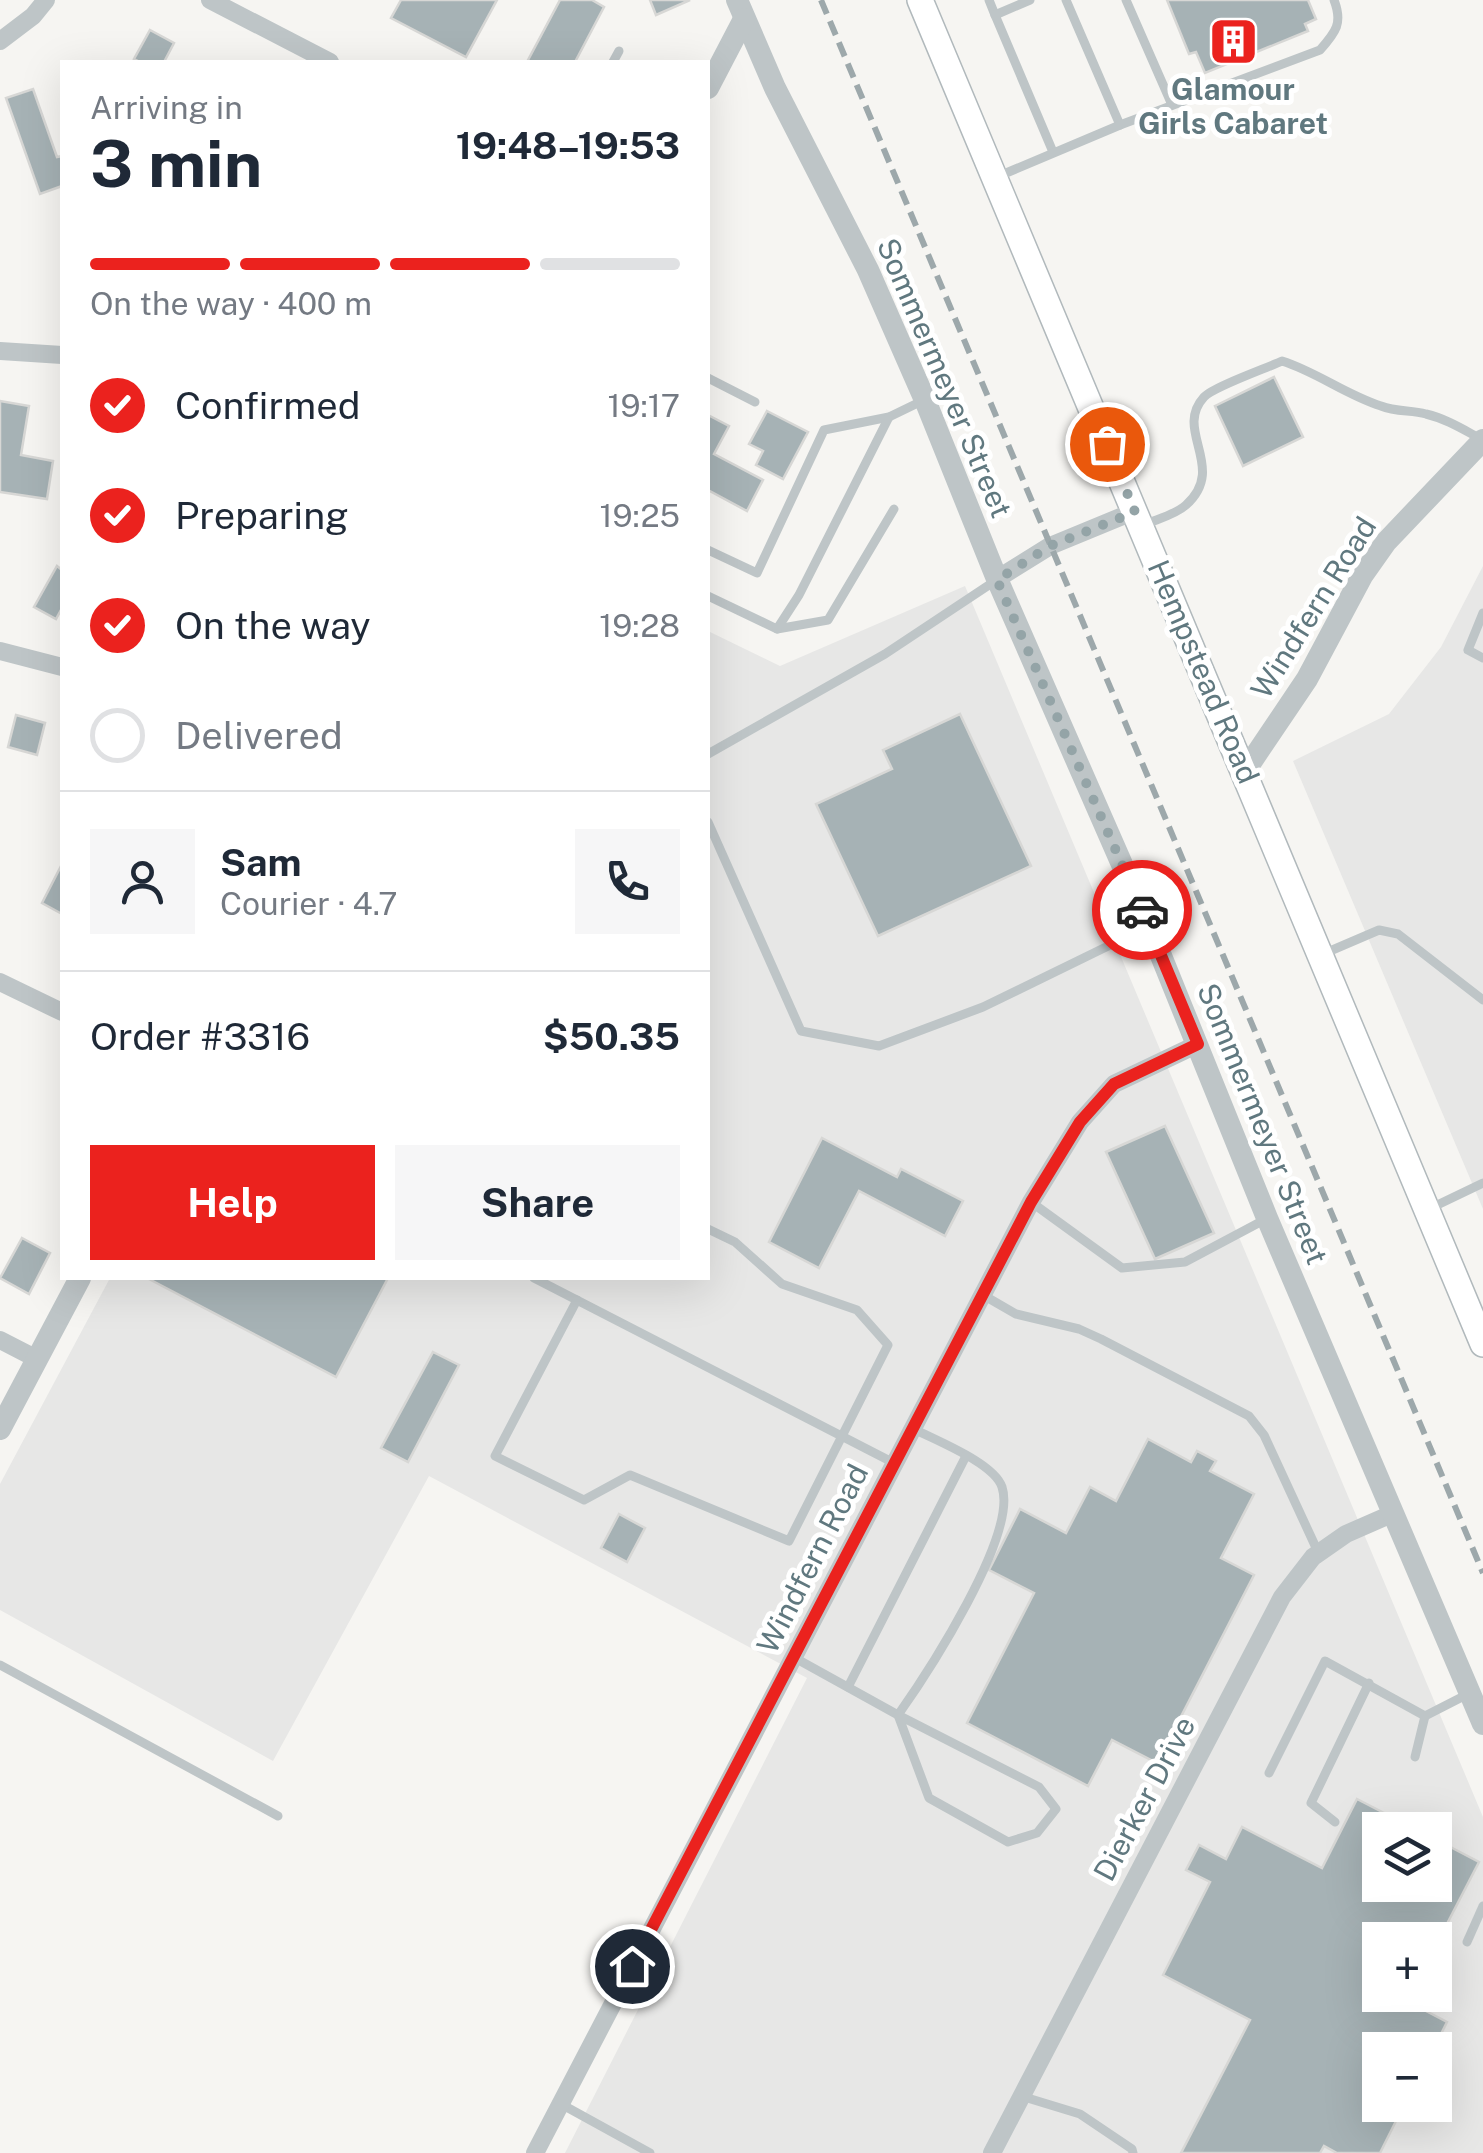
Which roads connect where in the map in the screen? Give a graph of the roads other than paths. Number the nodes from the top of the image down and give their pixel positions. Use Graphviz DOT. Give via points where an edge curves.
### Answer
graph roads {
  1 [pos="46,0"];
  2 [pos="210,0"];
  3 [pos="920,0"];
  4 [pos="989,0"];
  5 [pos="1030,0"];
  6 [pos="1066,0"];
  7 [pos="1126,0"];
  8 [pos="1334,0"];
  9 [pos="740,9"];
  10 [pos="995,15"];
  11 [pos="0,40"];
  12 [pos="619,51"];
  13 [pos="326,60"];
  14 [pos="614,60"];
  15 [pos="710,83"];
  16 [pos="1172,105"];
  17 [pos="1120,124"];
  18 [pos="1053,152"];
  19 [pos="996,178"];
  20 [pos="0,351"];
  21 [pos="60,355"];
  22 [pos="710,379"];
  23 [pos="925,400"];
  24 [pos="755,402"];
  25 [pos="888,418"];
  26 [pos="1483,440"];
  27 [pos="894,508"];
  28 [pos="1138,519"];
  29 [pos="710,551"];
  30 [pos="997,580"];
  31 [pos="710,597"];
  32 [pos="1483,613"];
  33 [pos="778,629"];
  34 [pos="0,651"];
  35 [pos="1483,658"];
  36 [pos="60,667"];
  37 [pos="710,753"];
  38 [pos="1245,772"];
  39 [pos="710,827"];
  40 [pos="1149,926"];
  41 [pos="1322,954"];
  42 [pos="0,982"];
  43 [pos="1483,1000"];
  44 [pos="60,1011"];
  45 [pos="1198,1044"];
  46 [pos="1483,1183"];
  47 [pos="1031,1202"];
  48 [pos="1426,1210"];
  49 [pos="1267,1218"];
  50 [pos="710,1230"];
  51 [pos="79,1280"];
  52 [pos="538,1280"];
  53 [pos="983,1295"];
  54 [pos="577,1300"];
  55 [pos="0,1340"];
  56 [pos="1483,1344"];
  57 [pos="37,1359"];
  58 [pos="0,1429"];
  59 [pos="914,1429"];
  60 [pos="842,1436"];
  61 [pos="966,1456"];
  62 [pos="896,1464"];
  63 [pos="1394,1513"];
  64 [pos="1318,1553"];
  65 [pos="795,1658"];
  66 [pos="0,1666"];
  67 [pos="1368,1683"];
  68 [pos="848,1687"];
  69 [pos="1470,1693"];
  70 [pos="898,1715"];
  71 [pos="1424,1716"];
  72 [pos="1483,1724"];
  73 [pos="1415,1757"];
  74 [pos="1269,1773"];
  75 [pos="278,1816"];
  76 [pos="1334,1822"];
  77 [pos="1483,1906"];
  78 [pos="1467,1942"];
  79 [pos="1021,2096"];
  80 [pos="559,2103"];
  81 [pos="535,2153"];
  82 [pos="650,2153"];
  83 [pos="992,2153"];
  84 [pos="1133,2153"];
  1 -- 11 [label="street"];
  2 -- 13 [label="street"];
  3 -- 19 [label="main road, Hempstead Road"];
  4 -- 10 [label="lane"];
  5 -- 10 [label="lane"];
  6 -- 17 [label="lane"];
  7 -- 16 [label="lane"];
  8 -- 16 [label="lane" via="1340,16 1320,50"];
  9 -- 15 [label="street"];
  9 -- 23 [label="street, Sommermeyer Street"];
  10 -- 18 [label="lane"];
  12 -- 14 [label="lane"];
  16 -- 17 [label="lane"];
  17 -- 18 [label="lane"];
  18 -- 19 [label="lane"];
  19 -- 28 [label="main road, Hempstead Road"];
  20 -- 21 [label="street"];
  22 -- 24 [label="lane"];
  23 -- 25 [label="lane"];
  23 -- 30 [label="street, Sommermeyer Street"];
  25 -- 29 [label="lane" via="824,430 757,573"];
  25 -- 33 [label="lane"];
  26 -- 28 [label="lane" via="1422,412 1376,405 1282,361 1205,396 1194,418 1205,472 1198,491 1183,508"];
  26 -- 38 [label="street, Windfern Road" via="1378,553"];
  27 -- 33 [label="lane" via="828,620"];
  28 -- 30 [label="street" via="1050,546"];
  28 -- 38 [label="main road, Hempstead Road"];
  30 -- 37 [label="lane" via="885,654"];
  30 -- 40 [label="street, Sommermeyer Street"];
  31 -- 33 [label="lane"];
  32 -- 35 [label="lane" via="1468,650"];
  34 -- 36 [label="street"];
  38 -- 41 [label="main road, Hempstead Road"];
  39 -- 40 [label="lane" via="801,1032 879,1046 983,1007"];
  40 -- 45 [label="street, Sommermeyer Street"];
  41 -- 43 [label="lane" via="1379,930 1398,934"];
  41 -- 48 [label="main road, Hempstead Road"];
  42 -- 44 [label="street"];
  45 -- 47 [label="street, Windfern Road" via="1114,1084 1080,1122"];
  45 -- 49 [label="street, Sommermeyer Street"];
  46 -- 48 [label="lane"];
  47 -- 49 [label="lane" via="1122,1268 1186,1262"];
  47 -- 53 [label="street, Windfern Road"];
  48 -- 56 [label="main road, Hempstead Road"];
  49 -- 63 [label="street, Sommermeyer Street"];
  50 -- 60 [label="lane" via="735,1242 782,1284 857,1310 888,1345"];
  51 -- 57 [label="street"];
  52 -- 54 [label="lane"];
  53 -- 59 [label="street, Windfern Road"];
  53 -- 64 [label="lane" via="1016,1314 1101,1339 1249,1416"];
  54 -- 60 [label="lane"];
  54 -- 60 [label="lane" via="494,1456 584,1500 630,1475 789,1541"];
  55 -- 57 [label="street"];
  57 -- 58 [label="street"];
  59 -- 61 [label="lane"];
  59 -- 62 [label="street, Windfern Road"];
  60 -- 62 [label="lane"];
  61 -- 68 [label="lane"];
  61 -- 70 [label="lane" via="993,1472 1005,1511 965,1606"];
  62 -- 65 [label="street, Windfern Road"];
  63 -- 64 [label="street, Dierker Drive"];
  63 -- 69 [label="street, Sommermeyer Street"];
  64 -- 79 [label="street, Dierker Drive" via="1282,1597"];
  65 -- 68 [label="lane"];
  65 -- 80 [label="street, Windfern Road"];
  66 -- 75 [label="lane"];
  67 -- 71 [label="lane"];
  67 -- 74 [label="lane" via="1325,1661"];
  67 -- 76 [label="lane" via="1312,1804"];
  68 -- 70 [label="lane"];
  69 -- 71 [label="lane"];
  69 -- 72 [label="street, Sommermeyer Street"];
  70 -- 70 [label="lane" via="928,1798 1008,1842 1037,1833 1056,1809 1039,1787"];
  71 -- 73 [label="lane"];
  77 -- 78 [label="lane"];
  79 -- 83 [label="street, Dierker Drive"];
  79 -- 84 [label="lane" via="1080,2114"];
  80 -- 81 [label="street, Windfern Road"];
  80 -- 82 [label="lane"];
}
